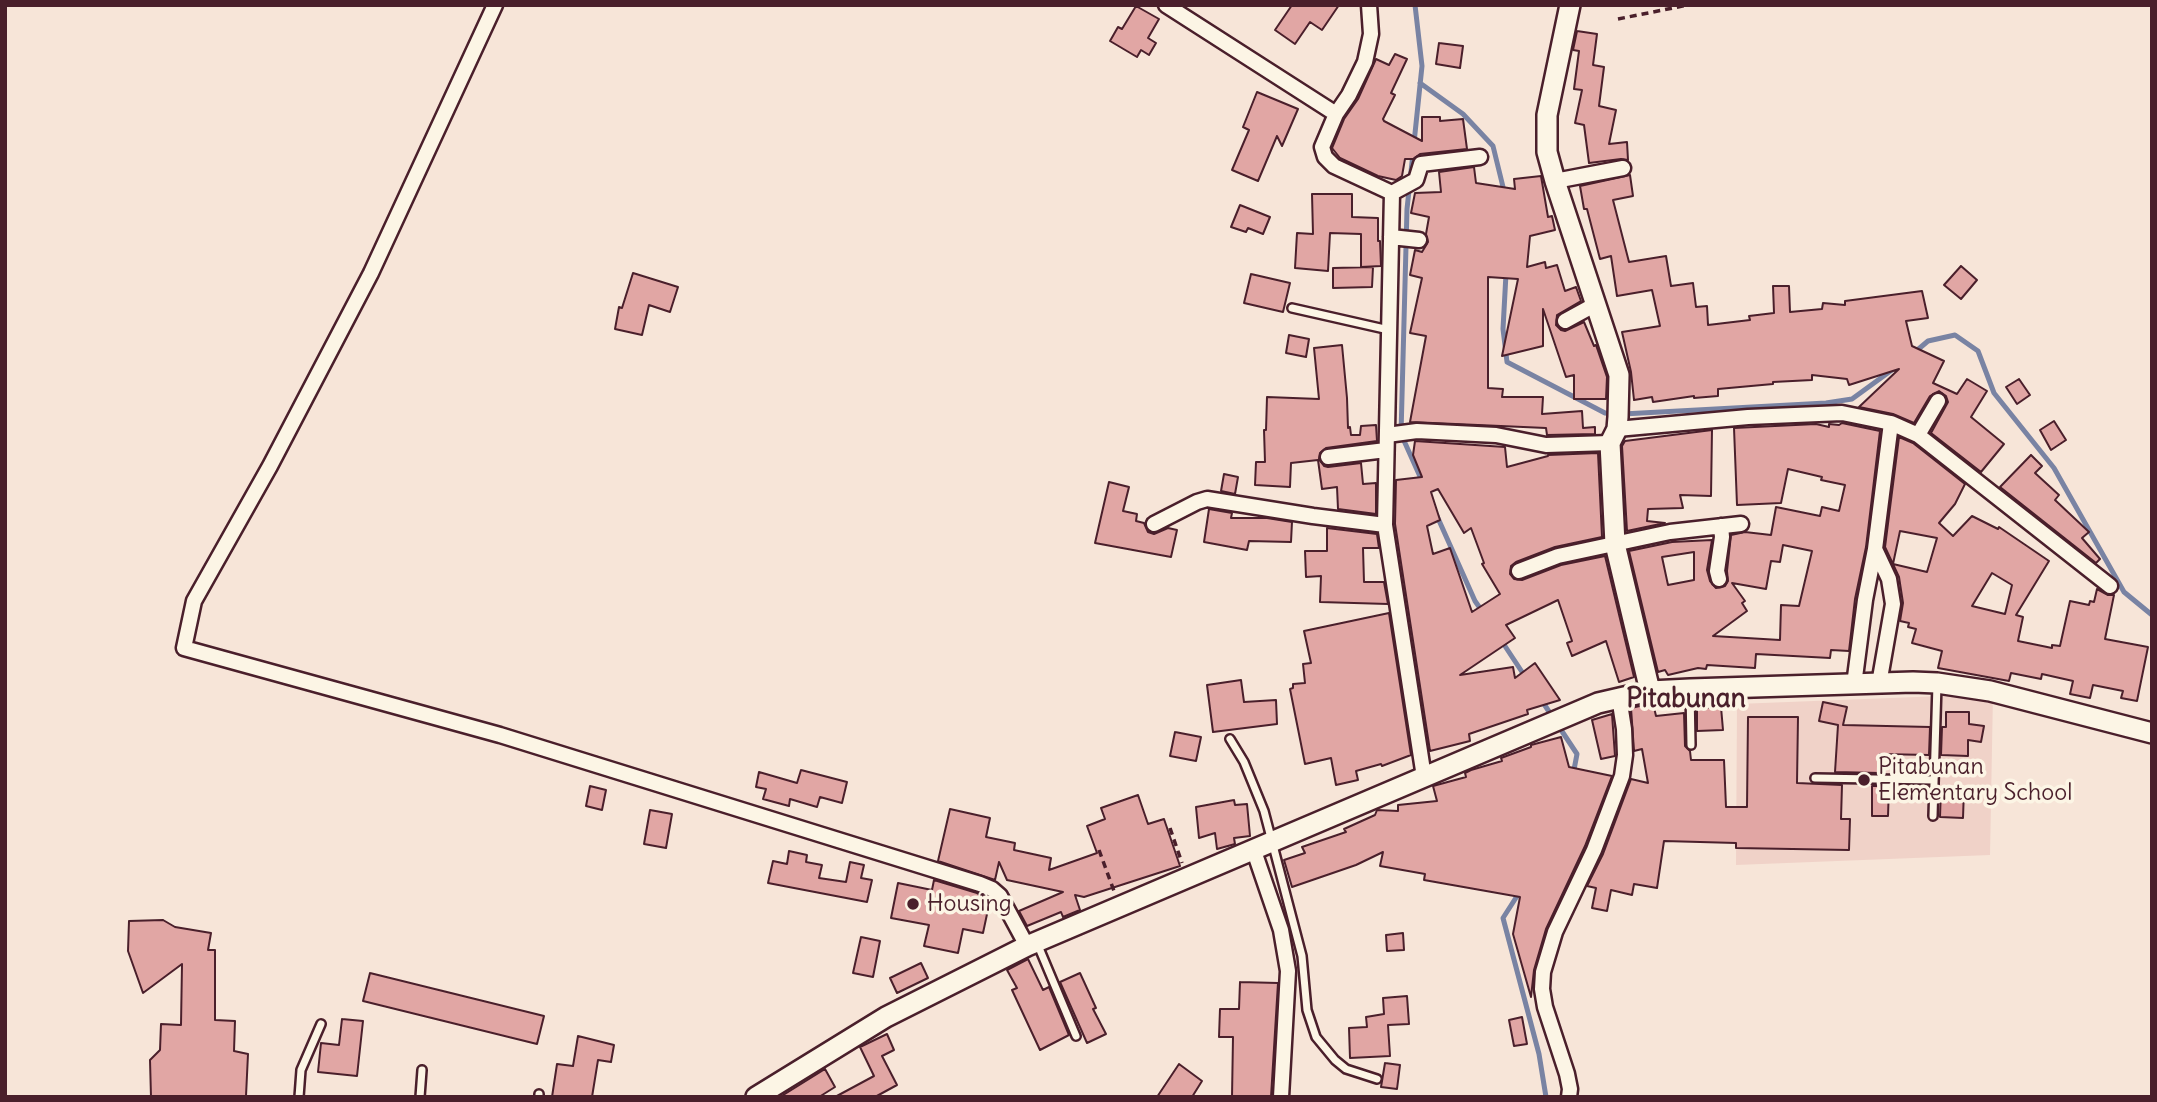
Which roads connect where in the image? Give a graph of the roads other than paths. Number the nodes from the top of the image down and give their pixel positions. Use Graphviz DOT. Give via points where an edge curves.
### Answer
graph roads {
  1 [pos="495,5"];
  2 [pos="1166,5"];
  3 [pos="1369,5"];
  4 [pos="1570,5"];
  5 [pos="1336,114"];
  6 [pos="1480,157"];
  7 [pos="1623,168"];
  8 [pos="1555,181"];
  9 [pos="1403,187"];
  10 [pos="1596,304"];
  11 [pos="1292,309"];
  12 [pos="1565,321"];
  13 [pos="1390,330"];
  14 [pos="1938,401"];
  15 [pos="1616,423"];
  16 [pos="1891,423"];
  17 [pos="1918,435"];
  18 [pos="1390,439"];
  19 [pos="1328,457"];
  20 [pos="1154,524"];
  21 [pos="1741,524"];
  22 [pos="1385,525"];
  23 [pos="1721,526"];
  24 [pos="1615,544"];
  25 [pos="1875,549"];
  26 [pos="1519,571"];
  27 [pos="1719,579"];
  28 [pos="2110,586"];
  29 [pos="1879,684"];
  30 [pos="1937,684"];
  31 [pos="1854,685"];
  32 [pos="1689,689"];
  33 [pos="1650,691"];
  34 [pos="1619,697"];
  35 [pos="2152,733"];
  36 [pos="1230,739"];
  37 [pos="1691,745"];
  38 [pos="1424,777"];
  39 [pos="1815,778"];
  40 [pos="1934,780"];
  41 [pos="1933,816"];
  42 [pos="1262,846"];
  43 [pos="1032,944"];
  44 [pos="321,1024"];
  45 [pos="1076,1036"];
  46 [pos="422,1070"];
  47 [pos="1377,1079"];
  48 [pos="299,1097"];
  49 [pos="420,1097"];
  50 [pos="756,1097"];
  51 [pos="1281,1097"];
  52 [pos="1569,1097"];
  1 -- 43 [label="street" via="371,273 194,601 184,648 500,735 981,884 1000,896"];
  2 -- 5 [label="street"];
  3 -- 5 [label="street" via="1371,34 1365,62"];
  4 -- 8 [label="street" via="1547,115 1547,152"];
  5 -- 9 [label="street" via="1322,147 1325,157 1334,166"];
  6 -- 9 [label="street" via="1421,164"];
  7 -- 8 [label="street"];
  8 -- 10 [label="street"];
  9 -- 13 [label="street" via="1405,238"];
  10 -- 12 [label="street"];
  10 -- 15 [label="street" via="1619,375"];
  11 -- 13 [label="lane"];
  13 -- 18 [label="street"];
  14 -- 17 [label="street"];
  15 -- 16 [label="street" via="1842,413"];
  15 -- 18 [label="street" via="1546,445 1496,435 1417,431"];
  15 -- 24 [label="street"];
  16 -- 17 [label="street"];
  16 -- 25 [label="street"];
  17 -- 28 [label="street"];
  18 -- 19 [label="street"];
  18 -- 22 [label="street"];
  20 -- 22 [label="street" via="1207,499"];
  21 -- 23 [label="street"];
  22 -- 38 [label="street"];
  23 -- 24 [label="street"];
  23 -- 27 [label="street"];
  24 -- 26 [label="street" via="1558,556"];
  24 -- 33 [label="street"];
  25 -- 29 [label="street" via="1889,579 1893,604"];
  25 -- 31 [label="street"];
  29 -- 30 [label="street"];
  29 -- 31 [label="street"];
  30 -- 35 [label="street" via="1990,691"];
  30 -- 40 [label="lane"];
  31 -- 32 [label="street"];
  32 -- 33 [label="street"];
  32 -- 37 [label="lane"];
  33 -- 34 [label="street"];
  34 -- 38 [label="street"];
  34 -- 52 [label="street" via="1625,755 1622,776 1555,932 1543,972 1545,1007 1567,1074"];
  36 -- 42 [label="lane" via="1264,811"];
  38 -- 42 [label="street"];
  39 -- 40 [label="lane"];
  40 -- 41 [label="lane"];
  42 -- 43 [label="street"];
  42 -- 47 [label="lane" via="1301,956 1307,1010 1316,1037 1346,1069"];
  42 -- 51 [label="street" via="1288,971"];
  43 -- 45 [label="lane"];
  43 -- 50 [label="street" via="886,1017"];
  44 -- 48 [label="lane" via="302,1070"];
  46 -- 49 [label="lane"];
}
